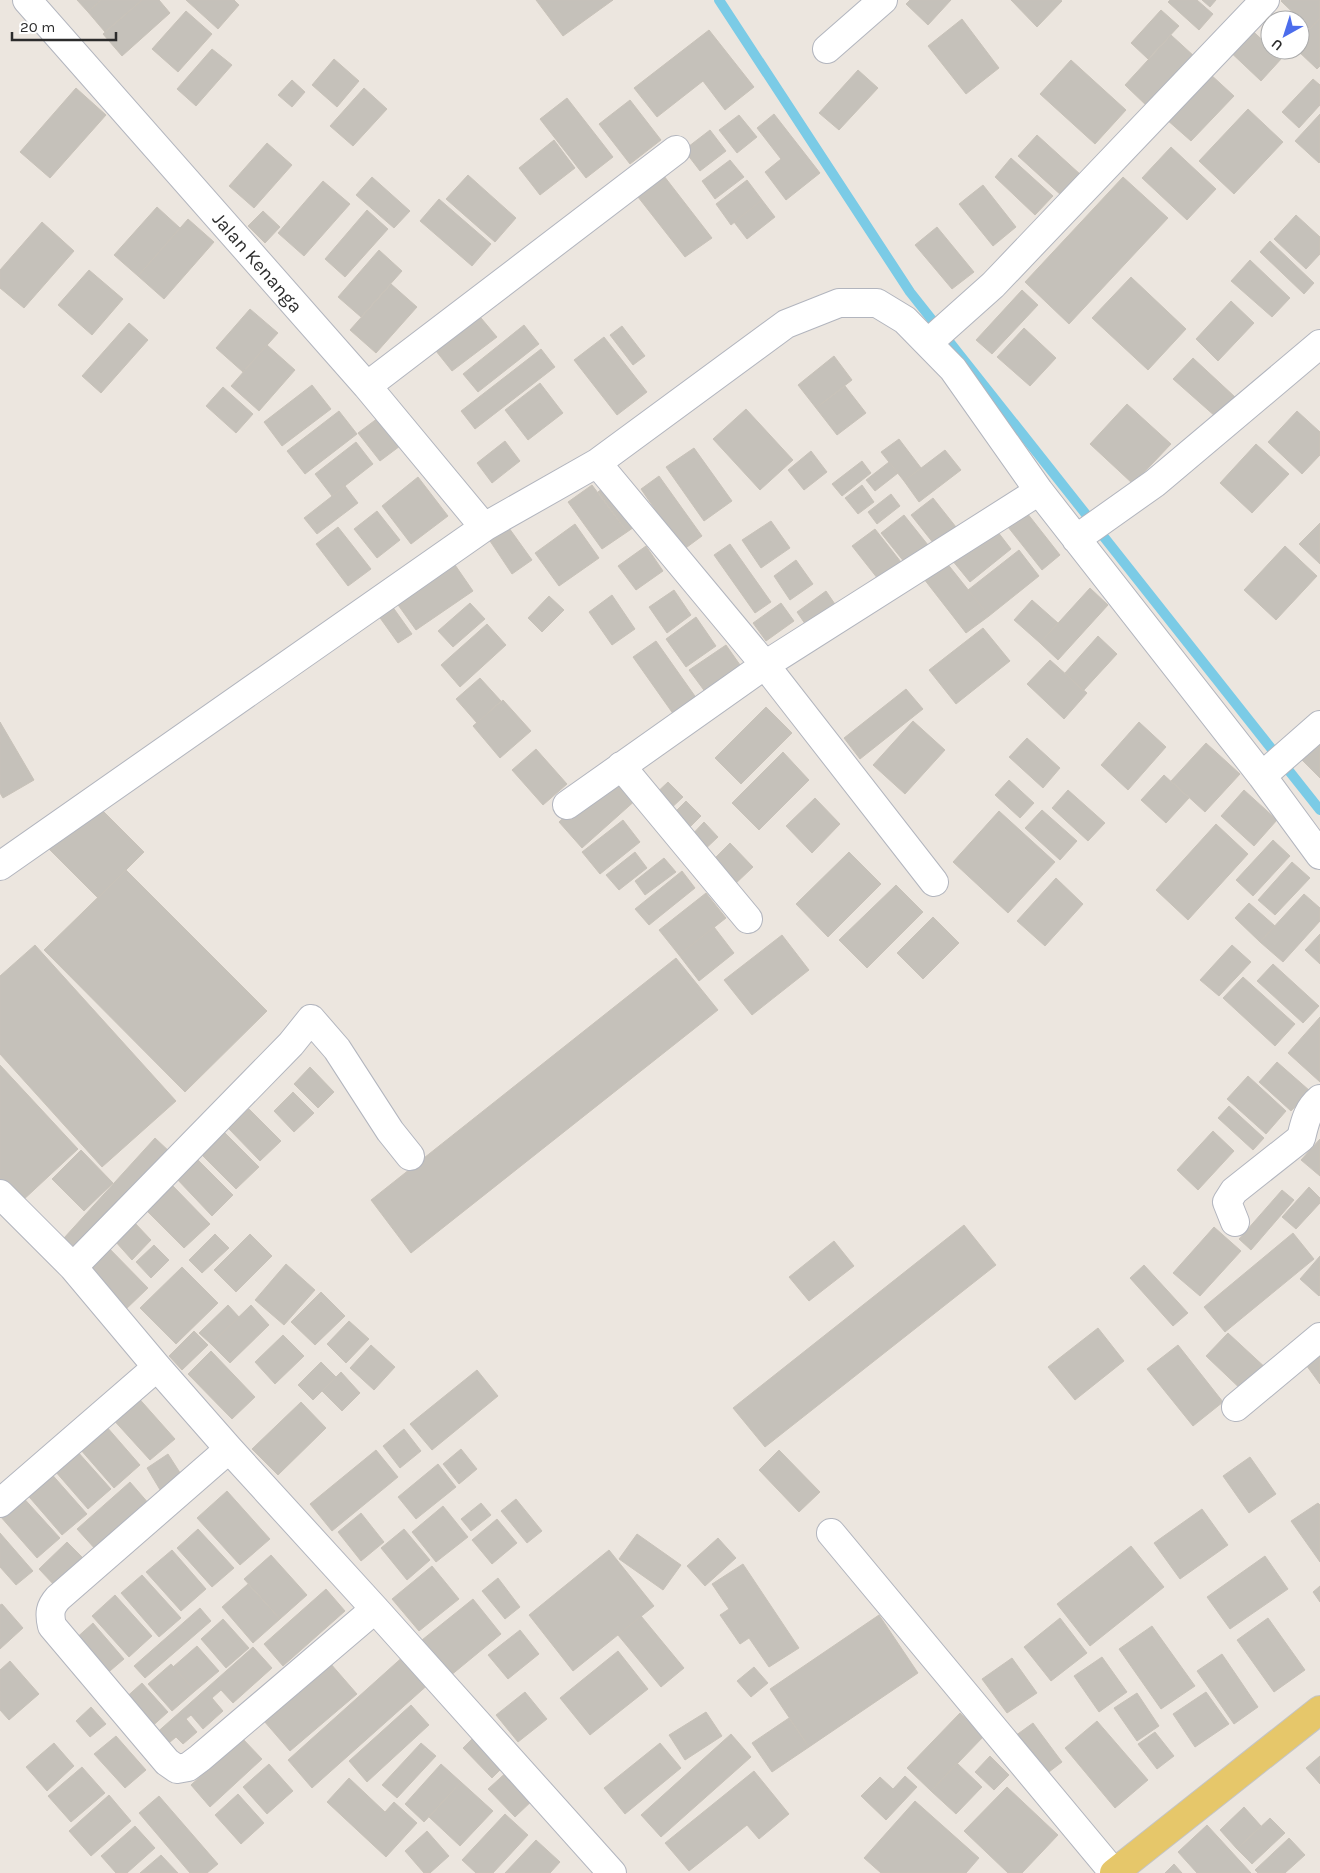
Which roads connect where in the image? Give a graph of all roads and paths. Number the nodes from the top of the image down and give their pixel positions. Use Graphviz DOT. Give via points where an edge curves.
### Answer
graph roads {
  1 [pos="27,0"];
  2 [pos="883,0"];
  3 [pos="1265,0"];
  4 [pos="827,48"];
  5 [pos="676,150"];
  6 [pos="939,333"];
  7 [pos="1320,344"];
  8 [pos="367,386"];
  9 [pos="597,463"];
  10 [pos="1039,490"];
  11 [pos="486,526"];
  12 [pos="1076,539"];
  13 [pos="765,665"];
  14 [pos="1320,725"];
  15 [pos="1279,761"];
  16 [pos="621,766"];
  17 [pos="566,805"];
  18 [pos="1317,845"];
  19 [pos="0,866"];
  20 [pos="934,882"];
  21 [pos="748,919"];
  22 [pos="1320,1099"];
  23 [pos="410,1156"];
  24 [pos="0,1194"];
  25 [pos="1235,1222"];
  26 [pos="73,1267"];
  27 [pos="1320,1337"];
  28 [pos="157,1367"];
  29 [pos="1236,1407"];
  30 [pos="229,1449"];
  31 [pos="0,1503"];
  32 [pos="831,1533"];
  33 [pos="375,1608"];
  34 [pos="1320,1710"];
  35 [pos="612,1873"];
  36 [pos="1114,1873"];
  1 -- 8 [label="street, Jalan Kenanga"];
  2 -- 4 [label="street"];
  3 -- 6 [label="street" via="993,285"];
  5 -- 8 [label="street"];
  6 -- 9 [label="street" via="905,320 877,303 839,303 786,324"];
  6 -- 10 [label="street" via="953,369"];
  7 -- 12 [label="street" via="1155,483"];
  8 -- 11 [label="street, Jalan Kenanga"];
  9 -- 11 [label="street"];
  9 -- 13 [label="street"];
  10 -- 12 [label="street"];
  10 -- 13 [label="street"];
  11 -- 19 [label="street"];
  12 -- 15 [label="street"];
  13 -- 16 [label="street"];
  13 -- 20 [label="street"];
  14 -- 15 [label="street"];
  15 -- 18 [label="street"];
  16 -- 17 [label="street"];
  16 -- 21 [label="street"];
  22 -- 25 [label="street" via="1305,1119 1301,1138 1234,1191 1227,1202"];
  23 -- 26 [label="street" via="336,1049 311,1019 291,1044"];
  24 -- 26 [label="street"];
  26 -- 28 [label="street"];
  27 -- 29 [label="street"];
  28 -- 30 [label="street"];
  28 -- 31 [label="street"];
  30 -- 33 [label="street"];
  30 -- 33 [label="street" via="58,1598 49,1614 52,1626 167,1762 178,1769 188,1767"];
  32 -- 36 [label="street"];
  33 -- 35 [label="street"];
  34 -- 36 [label="main road"];
}
